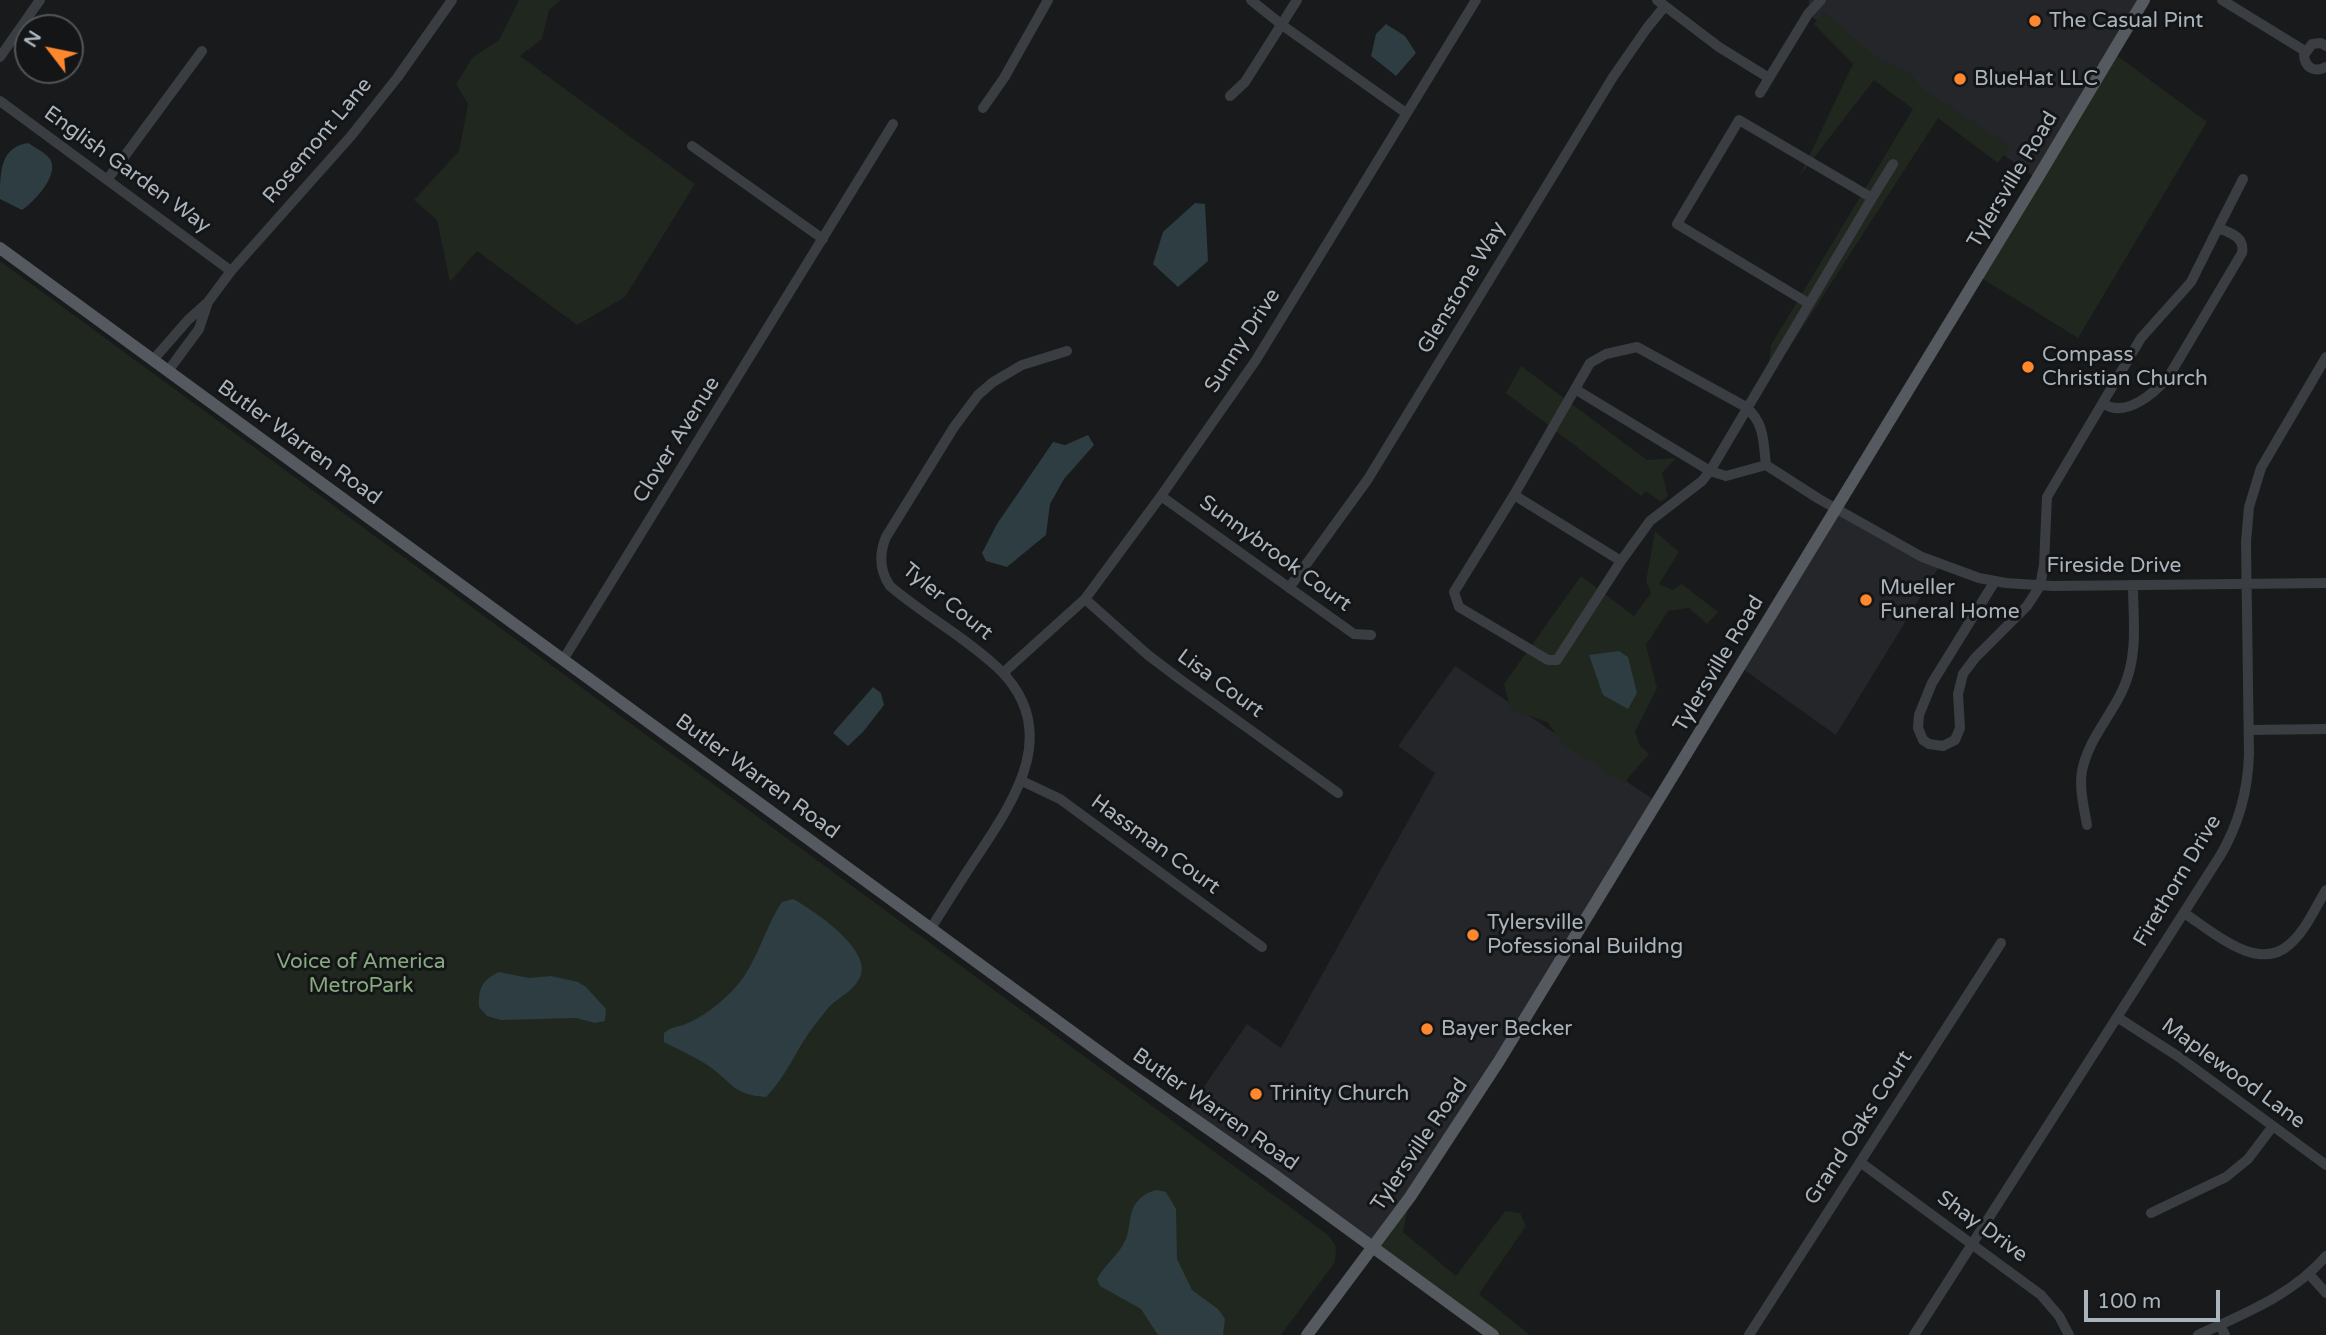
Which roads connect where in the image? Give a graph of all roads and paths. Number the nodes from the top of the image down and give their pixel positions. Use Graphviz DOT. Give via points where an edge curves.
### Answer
graph roads {
  1 [pos="40,0"];
  2 [pos="452,0"];
  3 [pos="1048,0"];
  4 [pos="1251,0"];
  5 [pos="1297,0"];
  6 [pos="1476,0"];
  7 [pos="1809,0"];
  8 [pos="1821,0"];
  9 [pos="2144,0"];
  10 [pos="2222,0"];
  11 [pos="1661,3"];
  12 [pos="1808,14"];
  13 [pos="1282,25"];
  14 [pos="2326,45"];
  15 [pos="202,51"];
  16 [pos="2305,51"];
  17 [pos="0,57"];
  18 [pos="2326,67"];
  19 [pos="1769,78"];
  20 [pos="1760,93"];
  21 [pos="1230,96"];
  22 [pos="0,100"];
  23 [pos="984,108"];
  24 [pos="1406,113"];
  25 [pos="893,124"];
  26 [pos="692,146"];
  27 [pos="1893,164"];
  28 [pos="2243,179"];
  29 [pos="107,180"];
  30 [pos="1872,198"];
  31 [pos="2218,228"];
  32 [pos="823,239"];
  33 [pos="0,248"];
  34 [pos="231,271"];
  35 [pos="208,302"];
  36 [pos="1808,303"];
  37 [pos="1067,351"];
  38 [pos="2326,357"];
  39 [pos="153,360"];
  40 [pos="168,371"];
  41 [pos="1575,388"];
  42 [pos="2104,404"];
  43 [pos="1746,407"];
  44 [pos="1766,465"];
  45 [pos="1710,471"];
  46 [pos="1514,495"];
  47 [pos="1161,496"];
  48 [pos="1837,508"];
  49 [pos="1621,561"];
  50 [pos="1995,581"];
  51 [pos="2326,583"];
  52 [pos="2248,584"];
  53 [pos="2133,585"];
  54 [pos="2040,586"];
  55 [pos="1289,588"];
  56 [pos="1085,599"];
  57 [pos="1371,635"];
  58 [pos="563,660"];
  59 [pos="1003,673"];
  60 [pos="2326,729"];
  61 [pos="2249,730"];
  62 [pos="1022,781"];
  63 [pos="1338,793"];
  64 [pos="2087,825"];
  65 [pos="2326,890"];
  66 [pos="2184,913"];
  67 [pos="931,928"];
  68 [pos="2001,943"];
  69 [pos="1262,947"];
  70 [pos="2117,1017"];
  71 [pos="2273,1126"];
  72 [pos="1860,1162"];
  73 [pos="2326,1165"];
  74 [pos="2151,1213"];
  75 [pos="1972,1243"];
  76 [pos="1373,1247"];
  77 [pos="2326,1256"];
  78 [pos="2309,1274"];
  79 [pos="2326,1293"];
  80 [pos="2220,1325"];
  81 [pos="1307,1335"];
  82 [pos="1493,1335"];
  83 [pos="1749,1335"];
  84 [pos="1914,1335"];
  85 [pos="2069,1335"];
  86 [pos="2198,1335"];
  87 [pos="2225,1335"];
  1 -- 17 [label="street"];
  2 -- 34 [label="street, Rosemont Lane" via="351,136"];
  3 -- 23 [label="street"];
  4 -- 13 [label="street"];
  5 -- 13 [label="street"];
  6 -- 24 [label="street, Sunny Drive"];
  7 -- 12 [label="street"];
  8 -- 12 [label="street"];
  9 -- 48 [label="main road, Tylersville Road"];
  10 -- 16 [label="street"];
  11 -- 19 [label="street"];
  11 -- 55 [label="street, Glenstone Way" via="1368,478"];
  12 -- 19 [label="street"];
  13 -- 21 [label="street" via="1245,82"];
  13 -- 24 [label="street"];
  14 -- 16 [label="street" via="2312,44"];
  15 -- 29 [label="street"];
  16 -- 18 [label="street" via="2308,67"];
  19 -- 20 [label="street"];
  22 -- 29 [label="street, English Garden Way"];
  24 -- 47 [label="street, Sunny Drive" via="1256,360"];
  25 -- 32 [label="street, Clover Avenue"];
  26 -- 32 [label="street"];
  27 -- 30 [label="street"];
  28 -- 31 [label="street"];
  29 -- 34 [label="street, English Garden Way"];
  30 -- 36 [label="street"];
  30 -- 36 [label="street" via="1739,120 1677,224"];
  31 -- 42 [label="street" via="2191,282 2141,338"];
  31 -- 42 [label="street" via="2241,240 2244,247 2169,376 2155,392 2131,405 2116,408"];
  32 -- 58 [label="street, Clover Avenue"];
  33 -- 39 [label="main road, Butler Warren Road"];
  34 -- 35 [label="street, Rosemont Lane"];
  35 -- 39 [label="street, Rosemont Lane"];
  35 -- 40 [label="street, Rosemont Lane" via="199,329"];
  36 -- 43 [label="street"];
  37 -- 59 [label="street, Tyler Court" via="1022,365 978,395 882,549 882,569 890,586"];
  38 -- 52 [label="street, Firethorn Drive" via="2270,449 2253,487 2247,521"];
  39 -- 40 [label="main road, Butler Warren Road"];
  40 -- 58 [label="main road, Butler Warren Road"];
  41 -- 43 [label="street" via="1590,363 1637,346"];
  41 -- 45 [label="street"];
  41 -- 46 [label="street"];
  42 -- 54 [label="street" via="2047,497"];
  43 -- 44 [label="street" via="1758,417"];
  43 -- 45 [label="street"];
  44 -- 45 [label="street" via="1726,476"];
  44 -- 48 [label="street, Fireside Drive"];
  45 -- 49 [label="street" via="1650,520"];
  46 -- 49 [label="street"];
  46 -- 49 [label="street" via="1454,592 1459,607 1548,660 1557,660"];
  47 -- 55 [label="street, Sunnybrook Court"];
  47 -- 56 [label="street, Sunny Drive"];
  48 -- 50 [label="street, Fireside Drive" via="1922,558"];
  48 -- 76 [label="main road, Tylersville Road" via="1493,1072"];
  50 -- 54 [label="street, Fireside Drive"];
  50 -- 54 [label="street" via="1922,702 1919,735 1929,744 1943,746 1955,740 1960,728 1958,694 1963,674"];
  51 -- 52 [label="street, Fireside Drive"];
  52 -- 53 [label="street, Fireside Drive"];
  52 -- 61 [label="street, Firethorn Drive"];
  53 -- 54 [label="street, Fireside Drive"];
  53 -- 64 [label="street" via="2130,671 2082,770"];
  55 -- 57 [label="street, Sunnybrook Court" via="1354,634"];
  56 -- 59 [label="street, Sunny Drive"];
  56 -- 63 [label="street, Lisa Court" via="1148,655"];
  58 -- 67 [label="main road, Butler Warren Road"];
  59 -- 62 [label="street, Tyler Court" via="1028,723 1029,751"];
  60 -- 61 [label="street"];
  61 -- 66 [label="street, Firethorn Drive" via="2246,787 2235,826"];
  62 -- 67 [label="street, Tyler Court"];
  62 -- 69 [label="street, Hassman Court" via="1060,799"];
  65 -- 66 [label="street" via="2292,943 2274,953 2246,952"];
  66 -- 70 [label="street, Firethorn Drive"];
  67 -- 76 [label="main road, Butler Warren Road"];
  68 -- 72 [label="street, Grand Oaks Court"];
  70 -- 71 [label="street, Maplewood Lane" via="2179,1056"];
  70 -- 75 [label="street, Firethorn Drive"];
  71 -- 73 [label="street, Maplewood Lane"];
  71 -- 74 [label="street" via="2227,1177"];
  72 -- 75 [label="street, Shay Drive"];
  72 -- 83 [label="street, Grand Oaks Court"];
  75 -- 84 [label="street, Firethorn Drive"];
  75 -- 85 [label="street, Shay Drive" via="2041,1295"];
  76 -- 81 [label="main road, Tylersville Road"];
  76 -- 82 [label="main road, Butler Warren Road"];
  77 -- 78 [label="street"];
  78 -- 79 [label="street"];
  78 -- 80 [label="street"];
  80 -- 86 [label="street"];
  80 -- 87 [label="street"];
}
